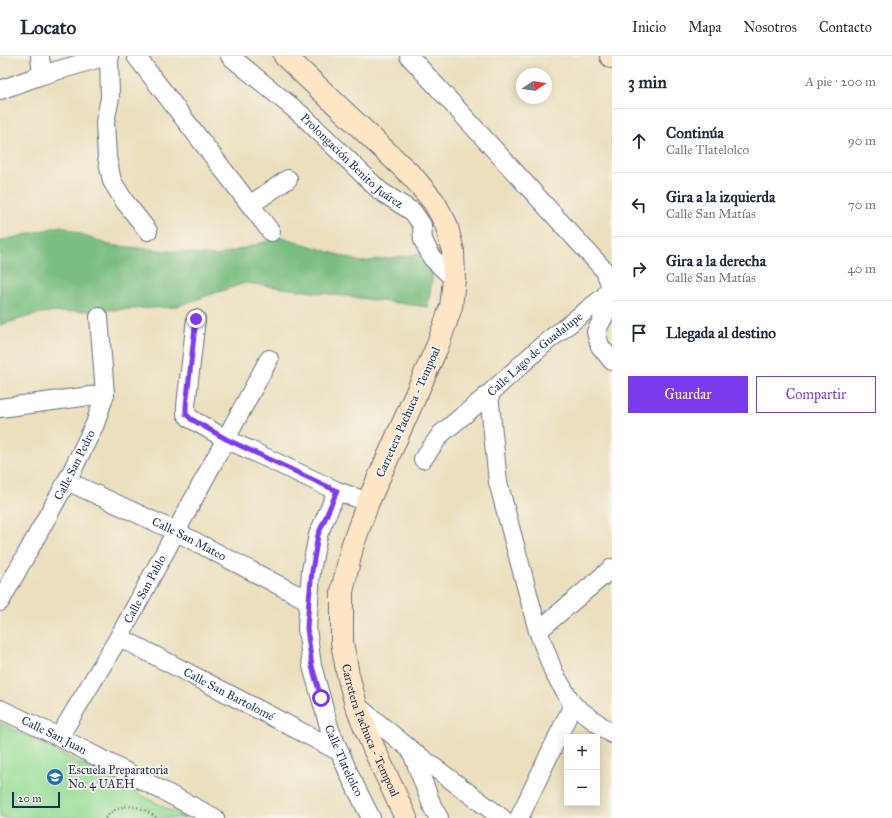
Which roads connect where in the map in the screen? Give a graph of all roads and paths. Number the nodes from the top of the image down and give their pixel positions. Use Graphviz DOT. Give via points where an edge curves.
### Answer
graph roads {
  1 [pos="40,56"];
  2 [pos="108,56"];
  3 [pos="136,56"];
  4 [pos="230,56"];
  5 [pos="285,56"];
  6 [pos="409,56"];
  7 [pos="42,75"];
  8 [pos="0,90"];
  9 [pos="288,179"];
  10 [pos="250,205"];
  11 [pos="148,231"];
  12 [pos="271,232"];
  13 [pos="454,279"];
  14 [pos="611,287"];
  15 [pos="612,305"];
  16 [pos="99,317"];
  17 [pos="196,319"];
  18 [pos="269,359"];
  19 [pos="612,361"];
  20 [pos="105,394"];
  21 [pos="489,394"];
  22 [pos="0,408"];
  23 [pos="226,439"];
  24 [pos="423,459"];
  25 [pos="67,481"];
  26 [pos="337,491"];
  27 [pos="368,502"];
  28 [pos="175,531"];
  29 [pos="612,568"];
  30 [pos="309,600"];
  31 [pos="0,602"];
  32 [pos="538,631"];
  33 [pos="119,637"];
  34 [pos="356,705"];
  35 [pos="573,705"];
  36 [pos="0,709"];
  37 [pos="612,734"];
  38 [pos="59,737"];
  39 [pos="411,750"];
  40 [pos="340,752"];
  41 [pos="105,818"];
  42 [pos="157,818"];
  43 [pos="215,818"];
  44 [pos="372,818"];
  45 [pos="406,818"];
  46 [pos="439,818"];
  47 [pos="502,818"];
  48 [pos="519,818"];
  1 -- 7 [label="street"];
  2 -- 7 [label="street"];
  2 -- 11 [label="street" via="110,98 105,122 109,169 112,180 125,202"];
  3 -- 10 [label="street"];
  4 -- 13 [label="street, Prolongación Benito Juárez" via="304,117 380,191 413,212 422,225 423,240 432,258"];
  5 -- 13 [label="main road, Carretera Pachuca - Tempoal" via="413,177 434,202 446,224 453,251"];
  6 -- 14 [label="street, Calle Lago de Guadalupe" via="605,271"];
  7 -- 8 [label="street"];
  9 -- 10 [label="street"];
  10 -- 12 [label="street"];
  13 -- 27 [label="main road, Carretera Pachuca - Tempoal" via="452,307 437,347"];
  14 -- 21 [label="street, Calle Lago de Guadalupe" via="605,296 545,343"];
  15 -- 19 [label="street" via="596,332 600,346"];
  16 -- 20 [label="street, Calle San Pedro"];
  17 -- 23 [label="street" via="186,414"];
  18 -- 23 [label="street, Calle San Pablo"];
  20 -- 22 [label="street"];
  20 -- 25 [label="street, Calle San Pedro" via="95,424"];
  21 -- 24 [label="street" via="442,434"];
  21 -- 32 [label="street, Calle Lago de Guadalupe" via="498,482"];
  23 -- 26 [label="street"];
  23 -- 28 [label="street, Calle San Pablo"];
  25 -- 28 [label="street, Calle San Mateo"];
  25 -- 31 [label="street, Calle San Pedro"];
  26 -- 27 [label="street"];
  26 -- 30 [label="street, Calle Tlatelolco" via="318,535"];
  27 -- 34 [label="main road, Carretera Pachuca - Tempoal" via="352,547 342,592 342,642"];
  28 -- 30 [label="street, Calle San Mateo"];
  28 -- 33 [label="street, Calle San Pablo"];
  29 -- 32 [label="street"];
  30 -- 40 [label="street, Calle Tlatelolco" via="307,628 312,666 330,730"];
  32 -- 35 [label="street, Calle Lago de Guadalupe" via="554,673"];
  33 -- 38 [label="street, Calle San Pablo"];
  33 -- 40 [label="street, Calle San Bartolomé"];
  34 -- 39 [label="street"];
  34 -- 45 [label="main road, Carretera Pachuca - Tempoal"];
  35 -- 37 [label="street, Calle Lago de Guadalupe"];
  35 -- 48 [label="street"];
  36 -- 38 [label="street, Calle San Juan"];
  38 -- 43 [label="street, Calle San Juan"];
  39 -- 46 [label="street"];
  39 -- 47 [label="street"];
  40 -- 44 [label="street, Calle Tlatelolco"];
  41 -- 42 [label="path" via="123,806 142,808"];
}
